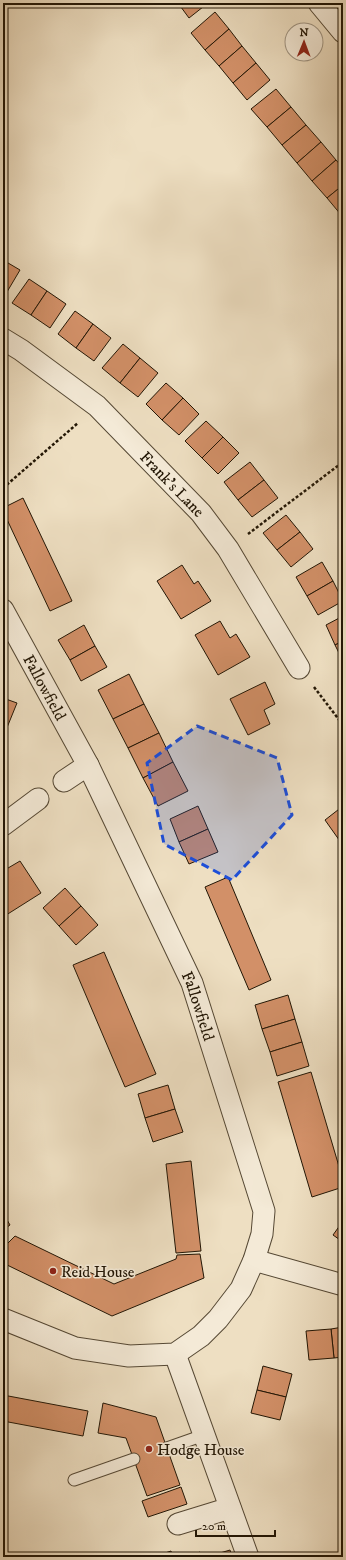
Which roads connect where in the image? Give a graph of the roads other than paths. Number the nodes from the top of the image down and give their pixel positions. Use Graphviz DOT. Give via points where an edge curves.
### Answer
graph roads {
  1 [pos="319,3"];
  2 [pos="343,32"];
  3 [pos="3,339"];
  4 [pos="3,610"];
  5 [pos="299,668"];
  6 [pos="88,765"];
  7 [pos="64,781"];
  8 [pos="38,799"];
  9 [pos="3,825"];
  10 [pos="254,1260"];
  11 [pos="343,1285"];
  12 [pos="3,1319"];
  13 [pos="175,1354"];
  14 [pos="204,1436"];
  15 [pos="168,1448"];
  16 [pos="134,1459"];
  17 [pos="74,1480"];
  18 [pos="230,1508"];
  19 [pos="178,1524"];
  20 [pos="248,1557"];
  1 -- 2 [label="street"];
  3 -- 5 [label="street, Frank's Lane" via="97,406 201,513 228,549"];
  4 -- 6 [label="street, Fallowfield"];
  6 -- 7 [label="street"];
  6 -- 10 [label="street, Fallowfield" via="192,983 264,1211 262,1234"];
  8 -- 9 [label="street"];
  10 -- 11 [label="street"];
  10 -- 13 [label="street, Fallowfield" via="241,1290 218,1319 201,1336"];
  12 -- 13 [label="street" via="75,1348 129,1356"];
  13 -- 14 [label="street"];
  14 -- 15 [label="lane"];
  14 -- 18 [label="street"];
  16 -- 17 [label="lane"];
  18 -- 19 [label="street"];
  18 -- 20 [label="street"];
}
